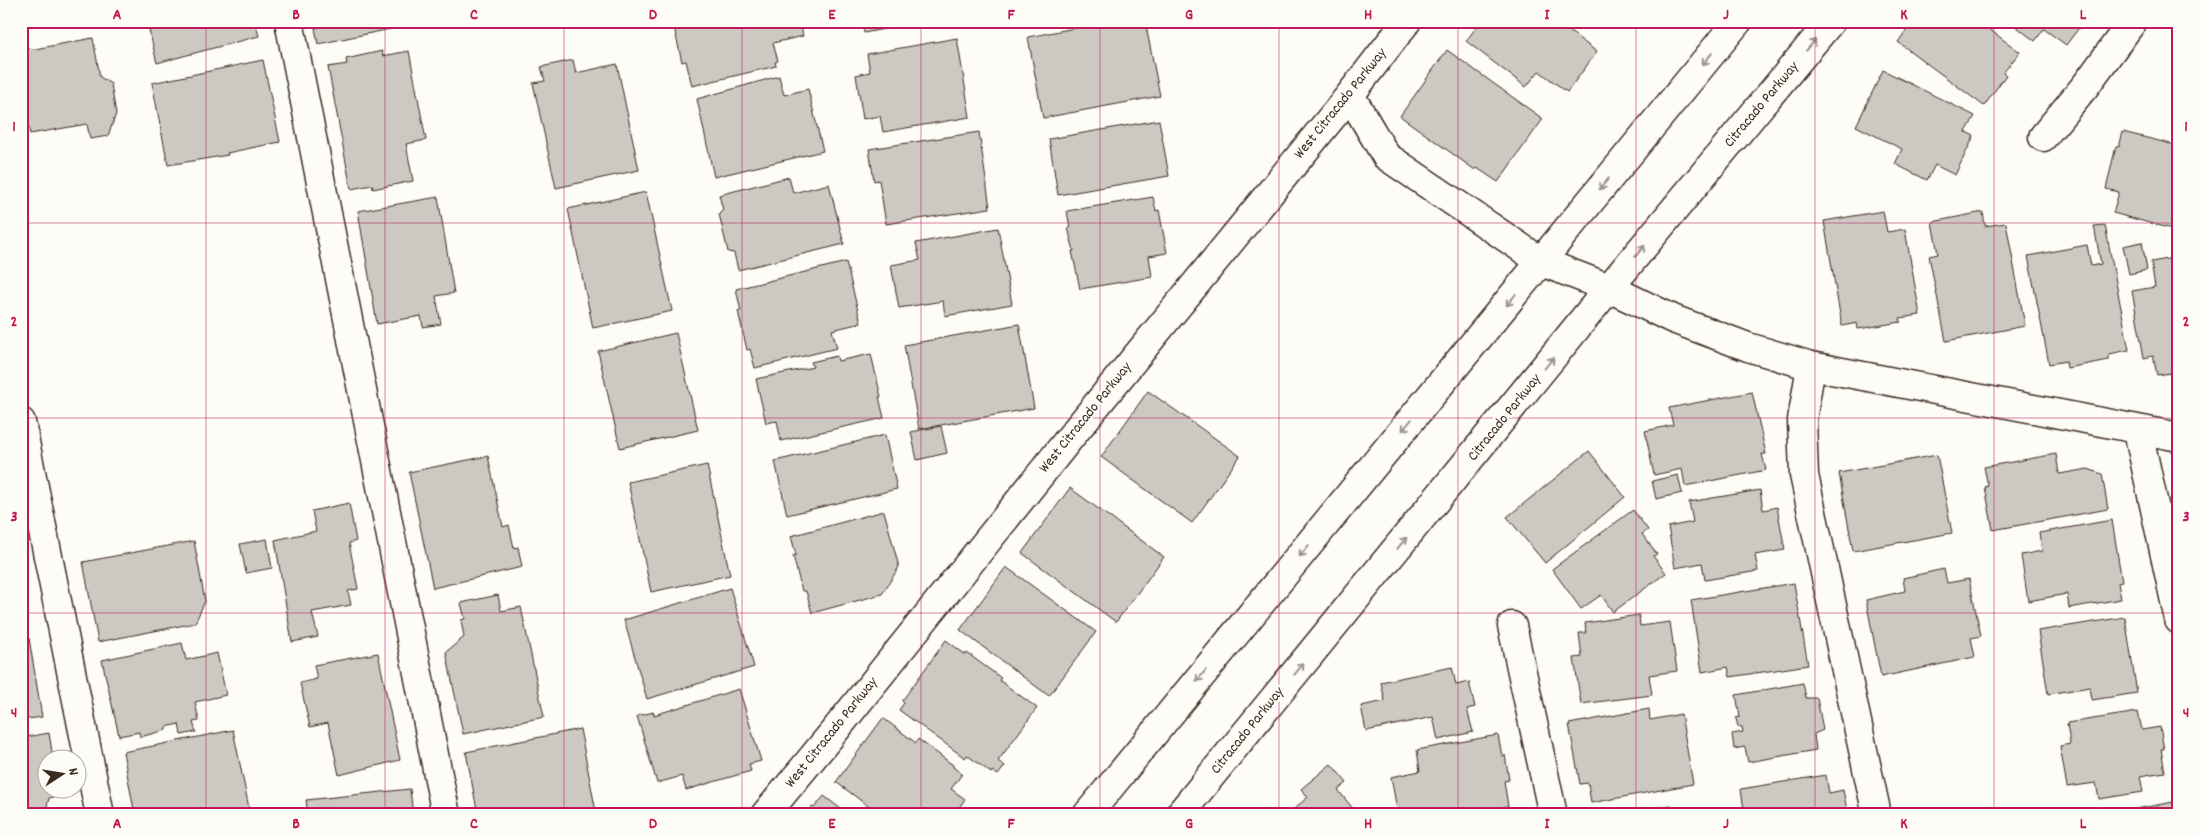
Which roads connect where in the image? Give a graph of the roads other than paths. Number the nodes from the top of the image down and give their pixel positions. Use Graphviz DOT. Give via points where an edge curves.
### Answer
graph roads {
  1 [pos="289,21"];
  2 [pos="1407,21"];
  3 [pos="1738,21"];
  4 [pos="1831,21"];
  5 [pos="2133,21"];
  6 [pos="1350,95"];
  7 [pos="2042,137"];
  8 [pos="1542,262"];
  9 [pos="1609,288"];
  10 [pos="1811,366"];
  11 [pos="21,422"];
  12 [pos="2138,431"];
  13 [pos="2179,437"];
  14 [pos="2179,620"];
  15 [pos="1512,626"];
  16 [pos="100,815"];
  17 [pos="446,815"];
  18 [pos="765,815"];
  19 [pos="1087,815"];
  20 [pos="1179,815"];
  21 [pos="1553,815"];
  22 [pos="1877,815"];
  1 -- 17 [label="street"];
  2 -- 6 [label="street, West Citracado Parkway"];
  3 -- 8 [label="street, one-way"];
  9 -- 4 [label="street, Citracado Parkway, one-way"];
  5 -- 7 [label="street" via="2086,85"];
  6 -- 8 [label="street" via="1386,156"];
  6 -- 18 [label="street, West Citracado Parkway"];
  8 -- 9 [label="street"];
  8 -- 19 [label="street, one-way"];
  9 -- 10 [label="street" via="1673,319 1748,348"];
  20 -- 9 [label="street, Citracado Parkway, one-way"];
  10 -- 12 [label="street"];
  10 -- 22 [label="street" via="1802,420 1804,476"];
  11 -- 16 [label="street"];
  12 -- 13 [label="street"];
  12 -- 14 [label="street"];
  15 -- 21 [label="street"];
}
